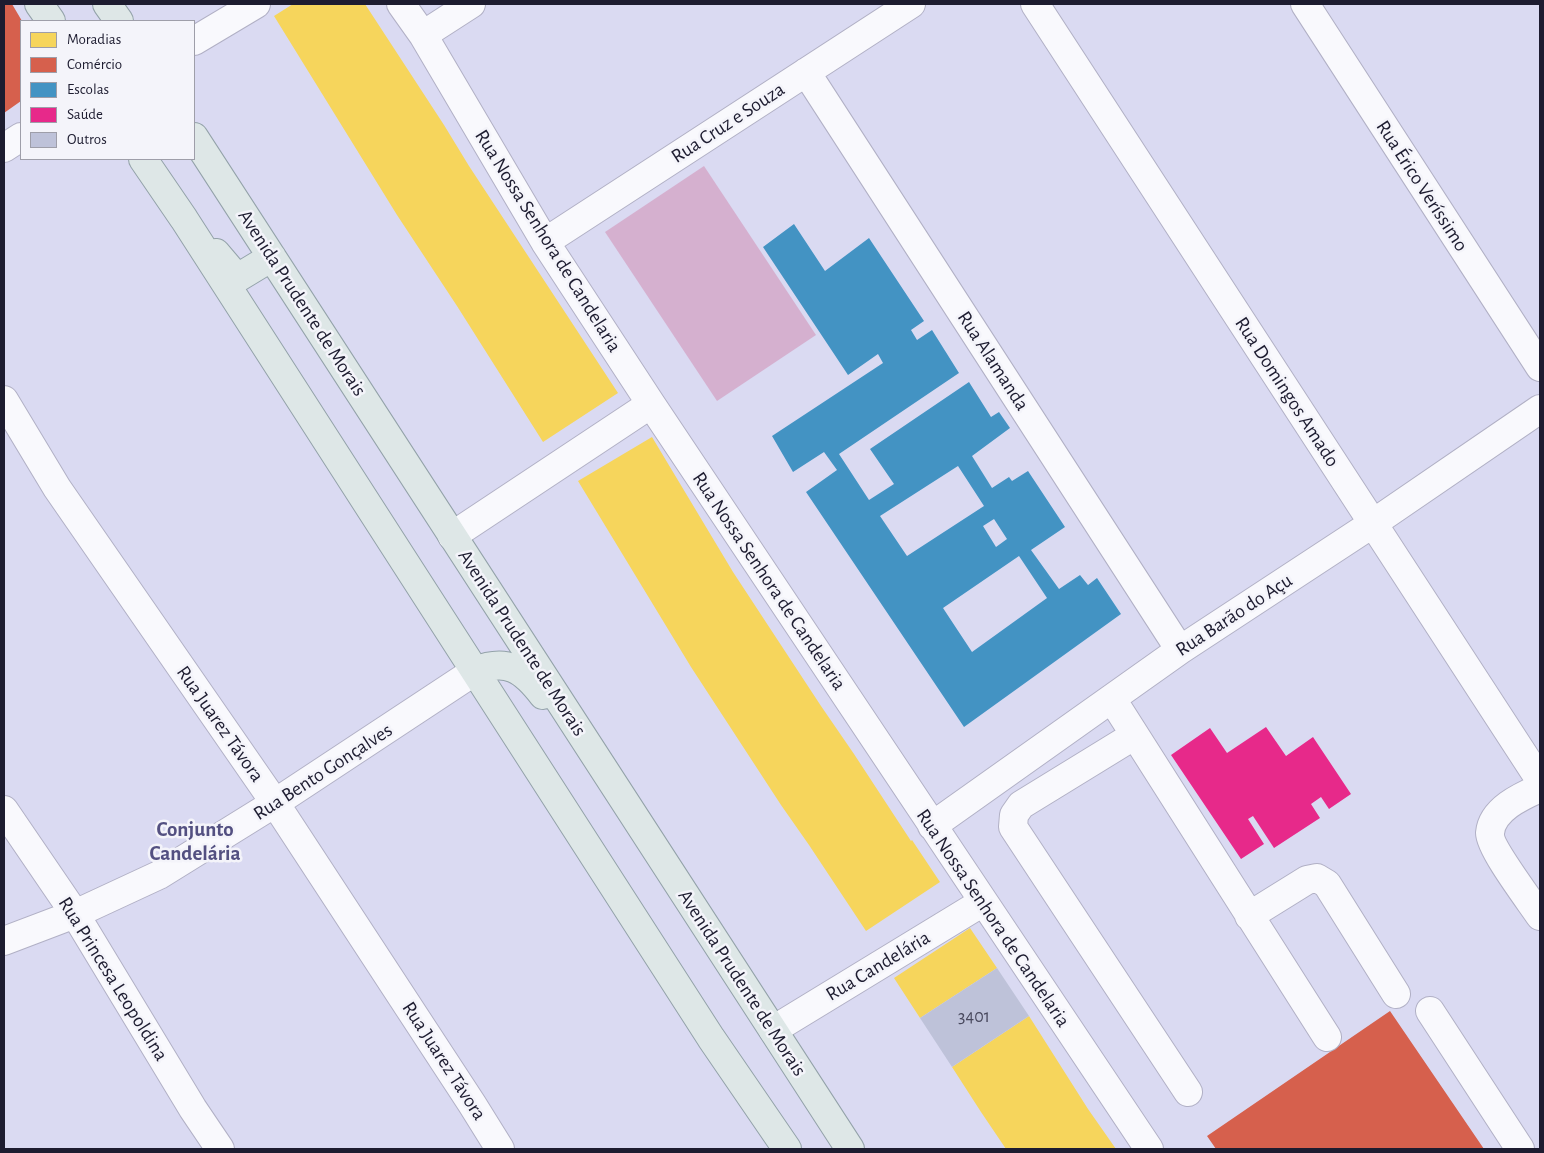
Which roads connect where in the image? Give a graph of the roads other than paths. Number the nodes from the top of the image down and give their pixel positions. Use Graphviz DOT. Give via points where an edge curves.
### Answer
graph roads {
  1 [pos="39,4"];
  2 [pos="107,4"];
  3 [pos="256,4"];
  4 [pos="401,4"];
  5 [pos="471,4"];
  6 [pos="911,4"];
  7 [pos="1035,4"];
  8 [pos="1305,4"];
  9 [pos="50,20"];
  10 [pos="118,20"];
  11 [pos="422,35"];
  12 [pos="195,40"];
  13 [pos="806,72"];
  14 [pos="20,138"];
  15 [pos="195,139"];
  16 [pos="4,148"];
  17 [pos="144,160"];
  18 [pos="184,219"];
  19 [pos="545,242"];
  20 [pos="272,257"];
  21 [pos="1540,367"];
  22 [pos="4,400"];
  23 [pos="651,404"];
  24 [pos="1540,409"];
  25 [pos="1372,524"];
  26 [pos="452,536"];
  27 [pos="1180,650"];
  28 [pos="475,671"];
  29 [pos="1112,698"];
  30 [pos="1135,735"];
  31 [pos="1540,780"];
  32 [pos="612,782"];
  33 [pos="1540,788"];
  34 [pos="276,803"];
  35 [pos="4,810"];
  36 [pos="932,826"];
  37 [pos="983,902"];
  38 [pos="75,914"];
  39 [pos="1249,916"];
  40 [pos="1540,916"];
  41 [pos="4,941"];
  42 [pos="1396,994"];
  43 [pos="1430,1011"];
  44 [pos="773,1030"];
  45 [pos="1327,1037"];
  46 [pos="1188,1092"];
  47 [pos="220,1149"];
  48 [pos="500,1149"];
  49 [pos="787,1149"];
  50 [pos="850,1149"];
  51 [pos="1149,1149"];
  52 [pos="1520,1149"];
  1 -- 9 [label="main road"];
  2 -- 10 [label="main road"];
  3 -- 12 [label="street"];
  4 -- 11 [label="street, Rua Nossa Senhora de Candelaria"];
  5 -- 11 [label="street"];
  6 -- 13 [label="street, Rua Cruz e Souza"];
  7 -- 25 [label="street, Rua Domingos Amado"];
  8 -- 21 [label="street, Rua Érico Veríssimo"];
  11 -- 19 [label="street, Rua Nossa Senhora de Candelaria"];
  13 -- 19 [label="street, Rua Cruz e Souza"];
  13 -- 27 [label="street, Rua Alamanda"];
  14 -- 16 [label="street"];
  15 -- 20 [label="main road, Avenida Prudente de Morais"];
  17 -- 18 [label="main road"];
  18 -- 20 [label="main road" via="237,276"];
  18 -- 28 [label="main road"];
  19 -- 23 [label="street, Rua Nossa Senhora de Candelaria"];
  20 -- 26 [label="main road, Avenida Prudente de Morais"];
  22 -- 34 [label="street, Rua Juarez Távora" via="57,488"];
  23 -- 26 [label="street"];
  23 -- 36 [label="street, Rua Nossa Senhora de Candelaria"];
  24 -- 25 [label="street, Rua Barão do Açu"];
  25 -- 27 [label="street, Rua Barão do Açu"];
  25 -- 31 [label="street, Rua Domingos Amado"];
  26 -- 32 [label="main road, Avenida Prudente de Morais"];
  27 -- 29 [label="street, Rua Barão do Açu"];
  28 -- 32 [label="main road" via="504,665 534,683"];
  28 -- 34 [label="street, Rua Bento Gonçalves"];
  28 -- 49 [label="main road" via="710,1038"];
  29 -- 30 [label="street"];
  29 -- 36 [label="street, Rua Barão do Açu"];
  30 -- 39 [label="street"];
  30 -- 46 [label="street" via="1021,805 1014,815 1013,827"];
  32 -- 44 [label="main road, Avenida Prudente de Morais"];
  33 -- 40 [label="street" via="1506,806 1494,820 1490,832 1500,856"];
  34 -- 38 [label="street, Rua Bento Gonçalves" via="159,875"];
  34 -- 48 [label="street, Rua Juarez Távora"];
  35 -- 38 [label="street, Rua Princesa Leopoldina"];
  36 -- 37 [label="street, Rua Nossa Senhora de Candelaria"];
  37 -- 44 [label="street, Rua Candelária"];
  37 -- 51 [label="street, Rua Nossa Senhora de Candelaria"];
  38 -- 41 [label="street, Rua Bento Gonçalves"];
  38 -- 47 [label="street, Rua Princesa Leopoldina"];
  39 -- 42 [label="street" via="1307,880 1317,878 1327,884"];
  39 -- 45 [label="street"];
  43 -- 52 [label="street"];
  44 -- 50 [label="main road, Avenida Prudente de Morais"];
}
